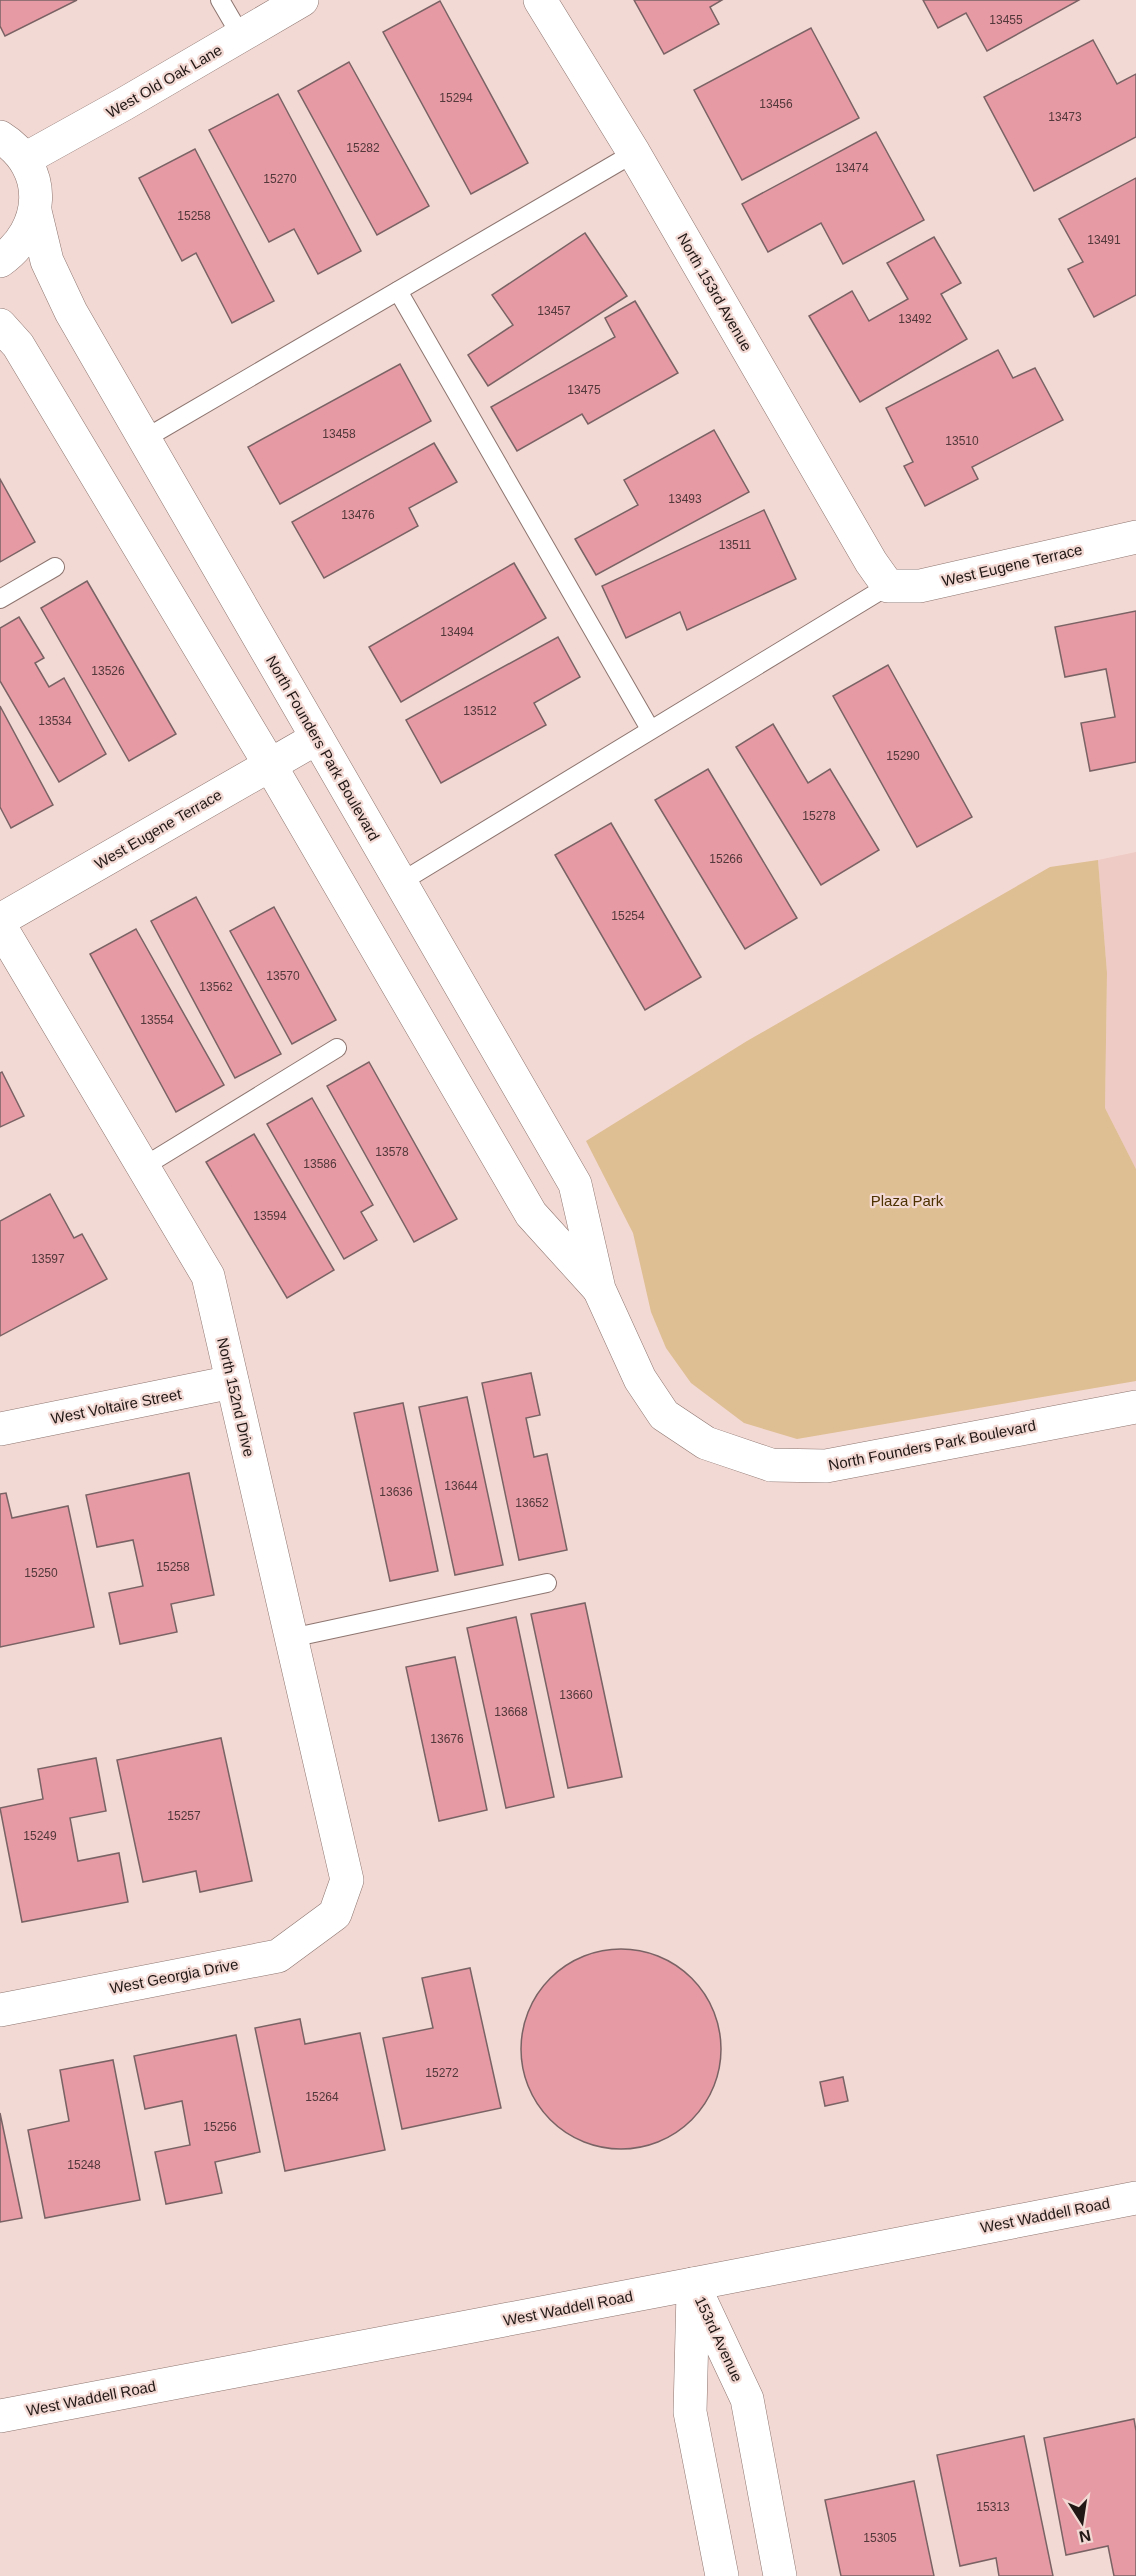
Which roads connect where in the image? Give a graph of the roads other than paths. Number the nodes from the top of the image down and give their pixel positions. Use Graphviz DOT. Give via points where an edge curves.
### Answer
graph roads {
  1 [pos="220,0"];
  2 [pos="302,0"];
  3 [pos="540,0"];
  4 [pos="241,36"];
  5 [pos="0,137"];
  6 [pos="634,153"];
  7 [pos="25,159"];
  8 [pos="35,211"];
  9 [pos="0,261"];
  10 [pos="398,291"];
  11 [pos="0,325"];
  12 [pos="146,438"];
  13 [pos="1136,537"];
  14 [pos="55,567"];
  15 [pos="888,586"];
  16 [pos="0,599"];
  17 [pos="650,729"];
  18 [pos="317,738"];
  19 [pos="270,765"];
  20 [pos="400,882"];
  21 [pos="0,920"];
  22 [pos="0,926"];
  23 [pos="337,1048"];
  24 [pos="143,1167"];
  25 [pos="599,1289"];
  26 [pos="232,1382"];
  27 [pos="1136,1407"];
  28 [pos="0,1429"];
  29 [pos="547,1583"];
  30 [pos="291,1638"];
  31 [pos="335,1914"];
  32 [pos="0,2010"];
  33 [pos="1136,2198"];
  34 [pos="693,2284"];
  35 [pos="0,2416"];
  36 [pos="722,2576"];
  37 [pos="780,2576"];
  1 -- 4 [label="lane"];
  2 -- 4 [label="street, West Old Oak Lane"];
  3 -- 6 [label="street, North 153rd Avenue"];
  4 -- 7 [label="street, West Old Oak Lane"];
  5 -- 7 [label="street"];
  6 -- 10 [label="lane"];
  6 -- 15 [label="street, North 153rd Avenue"];
  7 -- 8 [label="street, North Founders Park Boulevard" via="36,193"];
  8 -- 9 [label="street" via="28,232 14,251"];
  8 -- 12 [label="street, North Founders Park Boulevard" via="47,261 59,288"];
  10 -- 12 [label="lane"];
  10 -- 17 [label="lane"];
  11 -- 19 [label="street, North Founders Park Boulevard" via="24,355"];
  12 -- 18 [label="street, North Founders Park Boulevard"];
  13 -- 15 [label="street, West Eugene Terrace" via="920,586"];
  14 -- 16 [label="lane"];
  15 -- 17 [label="lane"];
  17 -- 20 [label="lane"];
  18 -- 19 [label="street, West Eugene Terrace"];
  18 -- 20 [label="street, North Founders Park Boulevard"];
  19 -- 21 [label="street, West Eugene Terrace"];
  19 -- 25 [label="street, North Founders Park Boulevard" via="531,1214"];
  20 -- 25 [label="street, North Founders Park Boulevard" via="575,1184"];
  22 -- 24 [label="street, North 152nd Drive"];
  23 -- 24 [label="lane"];
  24 -- 26 [label="street, North 152nd Drive" via="208,1276"];
  25 -- 27 [label="street, North Founders Park Boulevard" via="640,1379 664,1415 706,1443 771,1465 826,1466"];
  26 -- 28 [label="street, West Voltaire Street"];
  26 -- 30 [label="street, North 152nd Drive"];
  29 -- 30 [label="lane"];
  30 -- 31 [label="street, North 152nd Drive" via="347,1880"];
  31 -- 32 [label="street, West Georgia Drive" via="278,1956"];
  33 -- 34 [label="street, West Waddell Road"];
  34 -- 35 [label="street, West Waddell Road"];
  34 -- 36 [label="street, 153rd Avenue" via="690,2412"];
  34 -- 37 [label="street, 153rd Avenue" via="747,2399"];
}
